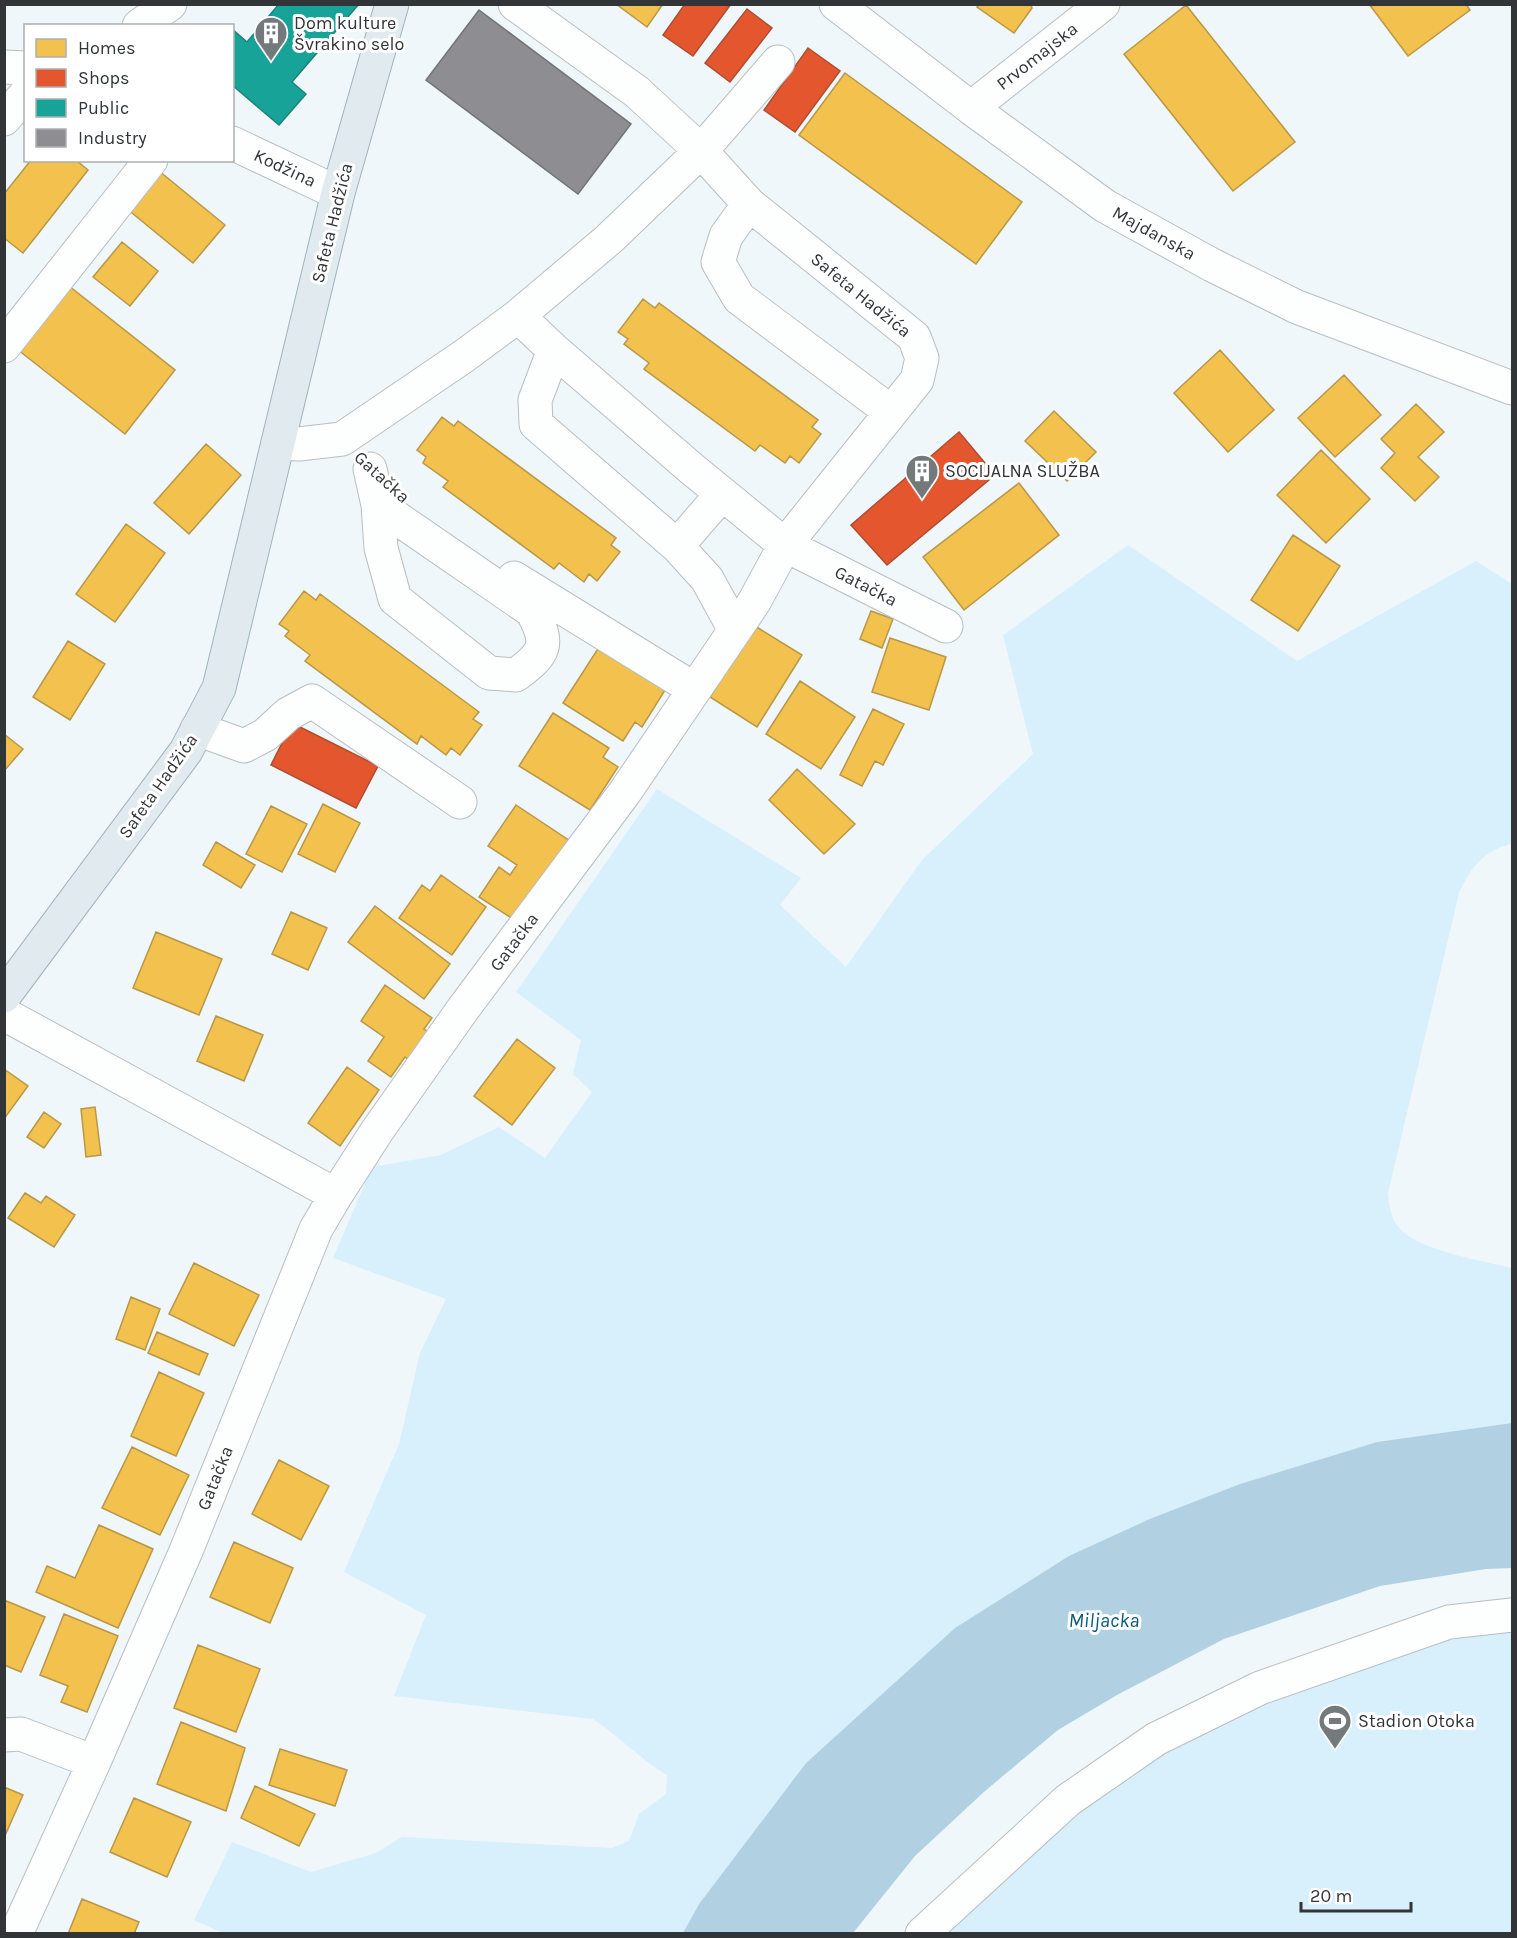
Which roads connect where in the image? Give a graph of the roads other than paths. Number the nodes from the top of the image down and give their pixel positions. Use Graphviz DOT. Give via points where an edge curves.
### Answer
graph roads {
  1 [pos="170,4"];
  2 [pos="392,4"];
  3 [pos="515,4"];
  4 [pos="836,4"];
  5 [pos="1103,4"];
  6 [pos="1073,15"];
  7 [pos="142,24"];
  8 [pos="778,62"];
  9 [pos="4,67"];
  10 [pos="24,68"];
  11 [pos="24,96"];
  12 [pos="971,108"];
  13 [pos="4,119"];
  14 [pos="234,144"];
  15 [pos="701,152"];
  16 [pos="149,162"];
  17 [pos="338,193"];
  18 [pos="749,204"];
  19 [pos="518,316"];
  20 [pos="4,346"];
  21 [pos="554,350"];
  22 [pos="1512,388"];
  23 [pos="891,412"];
  24 [pos="342,439"];
  25 [pos="278,442"];
  26 [pos="370,469"];
  27 [pos="722,494"];
  28 [pos="378,505"];
  29 [pos="786,545"];
  30 [pos="677,546"];
  31 [pos="946,626"];
  32 [pos="735,630"];
  33 [pos="694,689"];
  34 [pos="198,729"];
  35 [pos="460,802"];
  36 [pos="4,996"];
  37 [pos="4,1014"];
  38 [pos="336,1195"];
  39 [pos="1512,1615"];
  40 [pos="4,1735"];
  41 [pos="94,1762"];
  42 [pos="16,1934"];
  43 [pos="922,1934"];
  1 -- 7 [label="street"];
  2 -- 17 [label="main road, Safeta Hadžića"];
  3 -- 15 [label="street, Safeta Hadžića" via="637,92"];
  4 -- 12 [label="street, Majdanska"];
  5 -- 6 [label="street, Prvomajska"];
  6 -- 12 [label="street, Prvomajska"];
  8 -- 15 [label="street"];
  9 -- 10 [label="street"];
  11 -- 13 [label="street"];
  12 -- 22 [label="street, Majdanska" via="1105,206 1212,265 1297,307"];
  14 -- 17 [label="street, Kodžina"];
  15 -- 18 [label="street, Safeta Hadžića"];
  15 -- 19 [label="street" via="609,239"];
  16 -- 20 [label="street"];
  17 -- 25 [label="main road, Safeta Hadžića"];
  18 -- 23 [label="street" via="726,236 718,262 740,298"];
  18 -- 23 [label="street, Safeta Hadžića" via="914,337 922,358 917,380"];
  19 -- 21 [label="street, Gatačka"];
  19 -- 24 [label="street"];
  21 -- 27 [label="street, Gatačka"];
  21 -- 30 [label="street" via="535,400 536,424"];
  23 -- 29 [label="street, Safeta Hadžića"];
  24 -- 25 [label="street"];
  24 -- 26 [label="street, Gatačka"];
  25 -- 34 [label="main road, Safeta Hadžića" via="219,688"];
  26 -- 28 [label="street"];
  26 -- 33 [label="street, Gatačka" via="462,546"];
  27 -- 29 [label="street, Gatačka"];
  27 -- 30 [label="street"];
  28 -- 28 [label="street" via="381,548 395,599 489,673 516,675 536,661 543,643 532,611"];
  29 -- 31 [label="street, Gatačka"];
  29 -- 32 [label="street, Gatačka"];
  30 -- 32 [label="street" via="707,579"];
  32 -- 33 [label="street, Gatačka"];
  33 -- 38 [label="street, Gatačka" via="625,792 463,1009"];
  34 -- 35 [label="street" via="244,746 312,701"];
  34 -- 36 [label="main road, Safeta Hadžića" via="186,751"];
  37 -- 38 [label="street"];
  38 -- 41 [label="street, Gatačka" via="316,1230 186,1551"];
  39 -- 43 [label="street" via="1449,1622 1404,1637 1260,1688 1156,1739 1068,1800"];
  40 -- 41 [label="street" via="21,1734"];
  41 -- 42 [label="street, Gatačka"];
}
